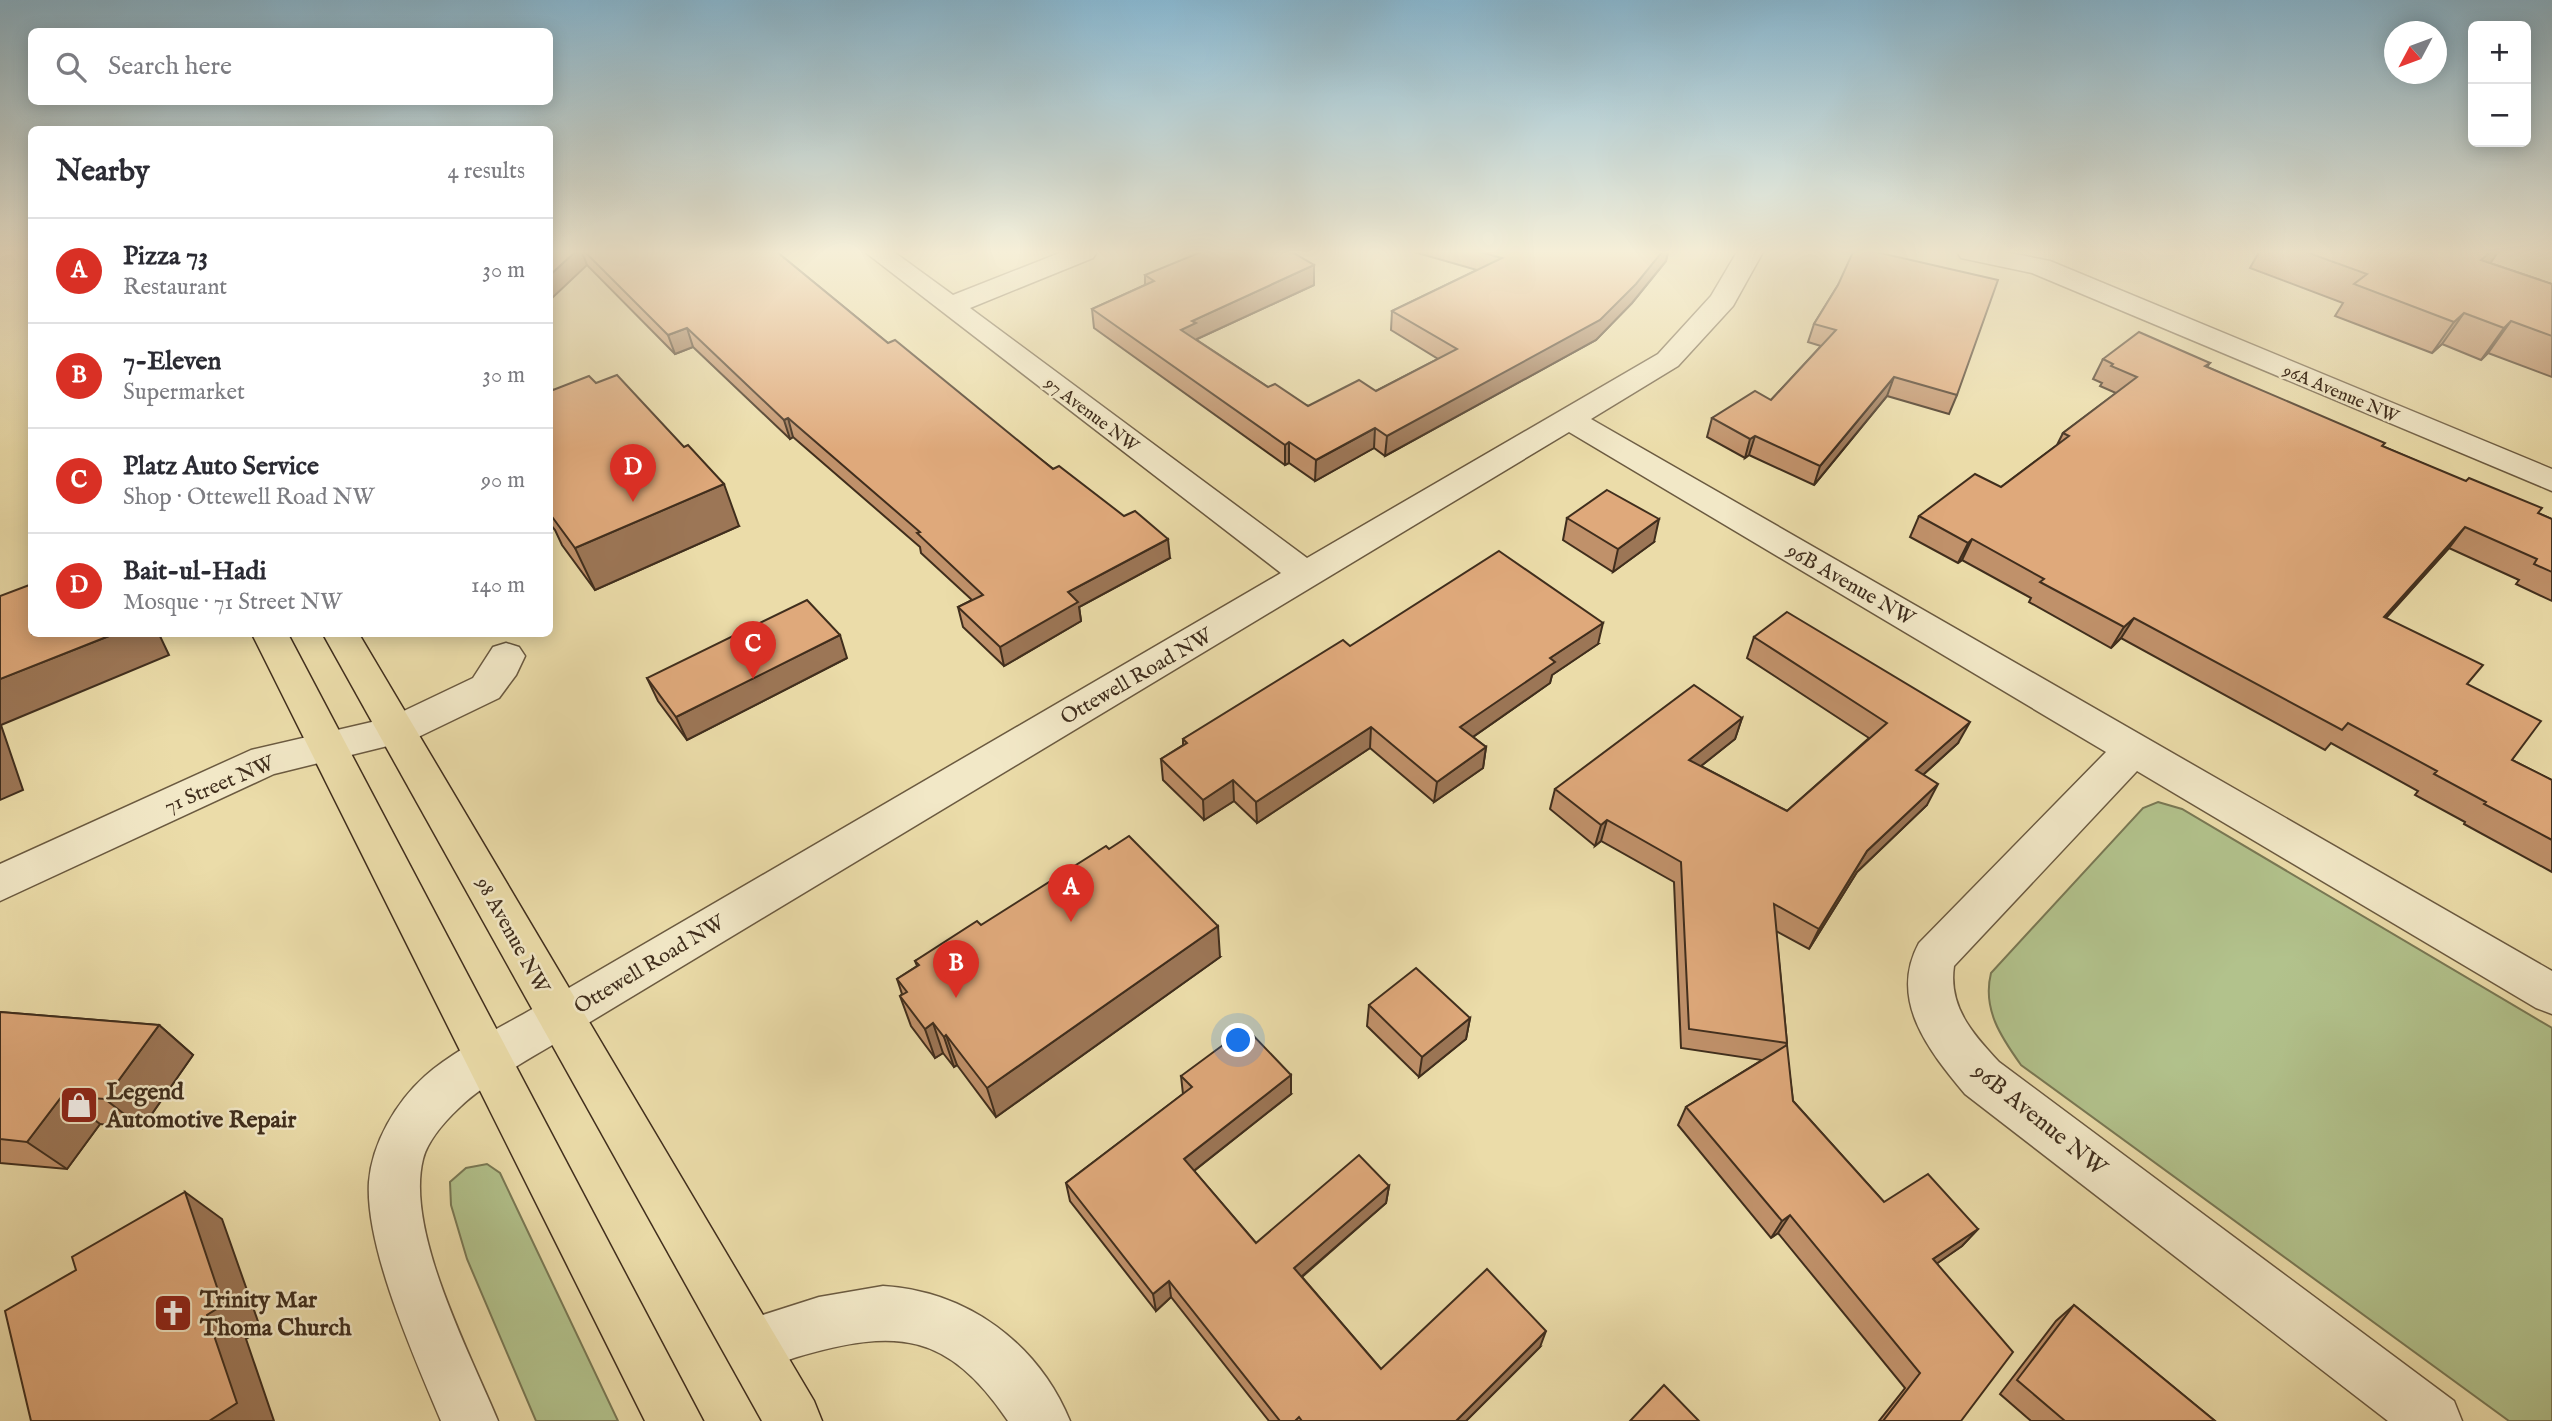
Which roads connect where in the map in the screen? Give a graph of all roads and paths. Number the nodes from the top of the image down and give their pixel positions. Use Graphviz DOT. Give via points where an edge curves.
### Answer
graph roads {
  1 [pos="966,318"];
  2 [pos="1706,318"];
  3 [pos="2163,318"];
  4 [pos="1569,419"];
  5 [pos="2552,481"];
  6 [pos="1307,575"];
  7 [pos="272,637"];
  8 [pos="343,637"];
  9 [pos="506,656"];
  10 [pos="398,730"];
  11 [pos="330,745"];
  12 [pos="2134,749"];
  13 [pos="0,883"];
  14 [pos="2552,994"];
  15 [pos="559,1017"];
  16 [pos="488,1061"];
  17 [pos="750,1345"];
  18 [pos="470,1421"];
  19 [pos="675,1421"];
  20 [pos="794,1421"];
  21 [pos="1042,1421"];
  22 [pos="2434,1421"];
  1 -- 6 [label="street, 97 Avenue NW"];
  2 -- 4 [label="street, Ottewell Road NW" via="1668,360"];
  3 -- 5 [label="street, 96A Avenue NW"];
  4 -- 6 [label="street, Ottewell Road NW"];
  4 -- 12 [label="street, 96B Avenue NW"];
  6 -- 15 [label="street, Ottewell Road NW"];
  7 -- 11 [label="main road"];
  8 -- 10 [label="main road, 98 Avenue NW"];
  9 -- 10 [label="street, 71 Street NW" via="486,688"];
  10 -- 11 [label="street, 71 Street NW"];
  10 -- 15 [label="main road, 98 Avenue NW"];
  11 -- 13 [label="street, 71 Street NW" via="265,761"];
  11 -- 16 [label="main road"];
  12 -- 14 [label="street, 96B Avenue NW"];
  12 -- 22 [label="street, 96B Avenue NW" via="1933,960 1929,983 1936,1012 1955,1048 1982,1078"];
  15 -- 16 [label="street, Ottewell Road NW"];
  15 -- 17 [label="main road, 98 Avenue NW"];
  16 -- 18 [label="street" via="460,1078 427,1109 398,1159 393,1188 395,1214 435,1339"];
  16 -- 19 [label="main road"];
  17 -- 20 [label="main road, 98 Avenue NW"];
  17 -- 21 [label="street" via="852,1314 901,1312 940,1322 976,1343 1004,1369"];
}
